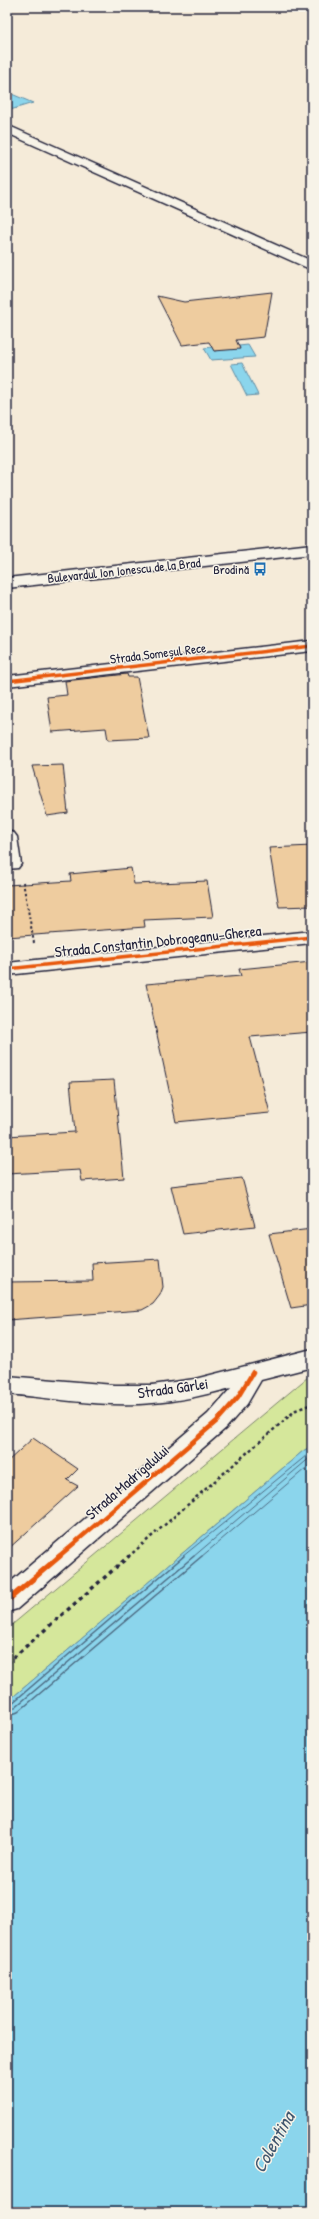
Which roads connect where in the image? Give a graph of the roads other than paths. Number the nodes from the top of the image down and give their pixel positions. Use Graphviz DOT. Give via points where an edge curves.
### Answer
graph roads {
  1 [pos="7,129"];
  2 [pos="312,266"];
  3 [pos="312,549"];
  4 [pos="7,583"];
  5 [pos="312,646"];
  6 [pos="7,681"];
  7 [pos="7,838"];
  8 [pos="11,864"];
  9 [pos="312,937"];
  10 [pos="7,969"];
  11 [pos="312,1358"];
  12 [pos="253,1372"];
  13 [pos="7,1385"];
  14 [pos="7,1601"];
  1 -- 2 [label="street"];
  3 -- 4 [label="street, Bulevardul Ion Ionescu de la Brad"];
  5 -- 6 [label="street, Strada Someșul Rece"];
  7 -- 8 [label="street"];
  9 -- 10 [label="street, Strada Constantin Dobrogeanu-Gherea"];
  11 -- 12 [label="street, Strada Gârlei"];
  12 -- 13 [label="street, Strada Gârlei" via="195,1388 152,1394 114,1394"];
  12 -- 14 [label="street, Strada Madrigalului" via="238,1397 217,1421"];
}
